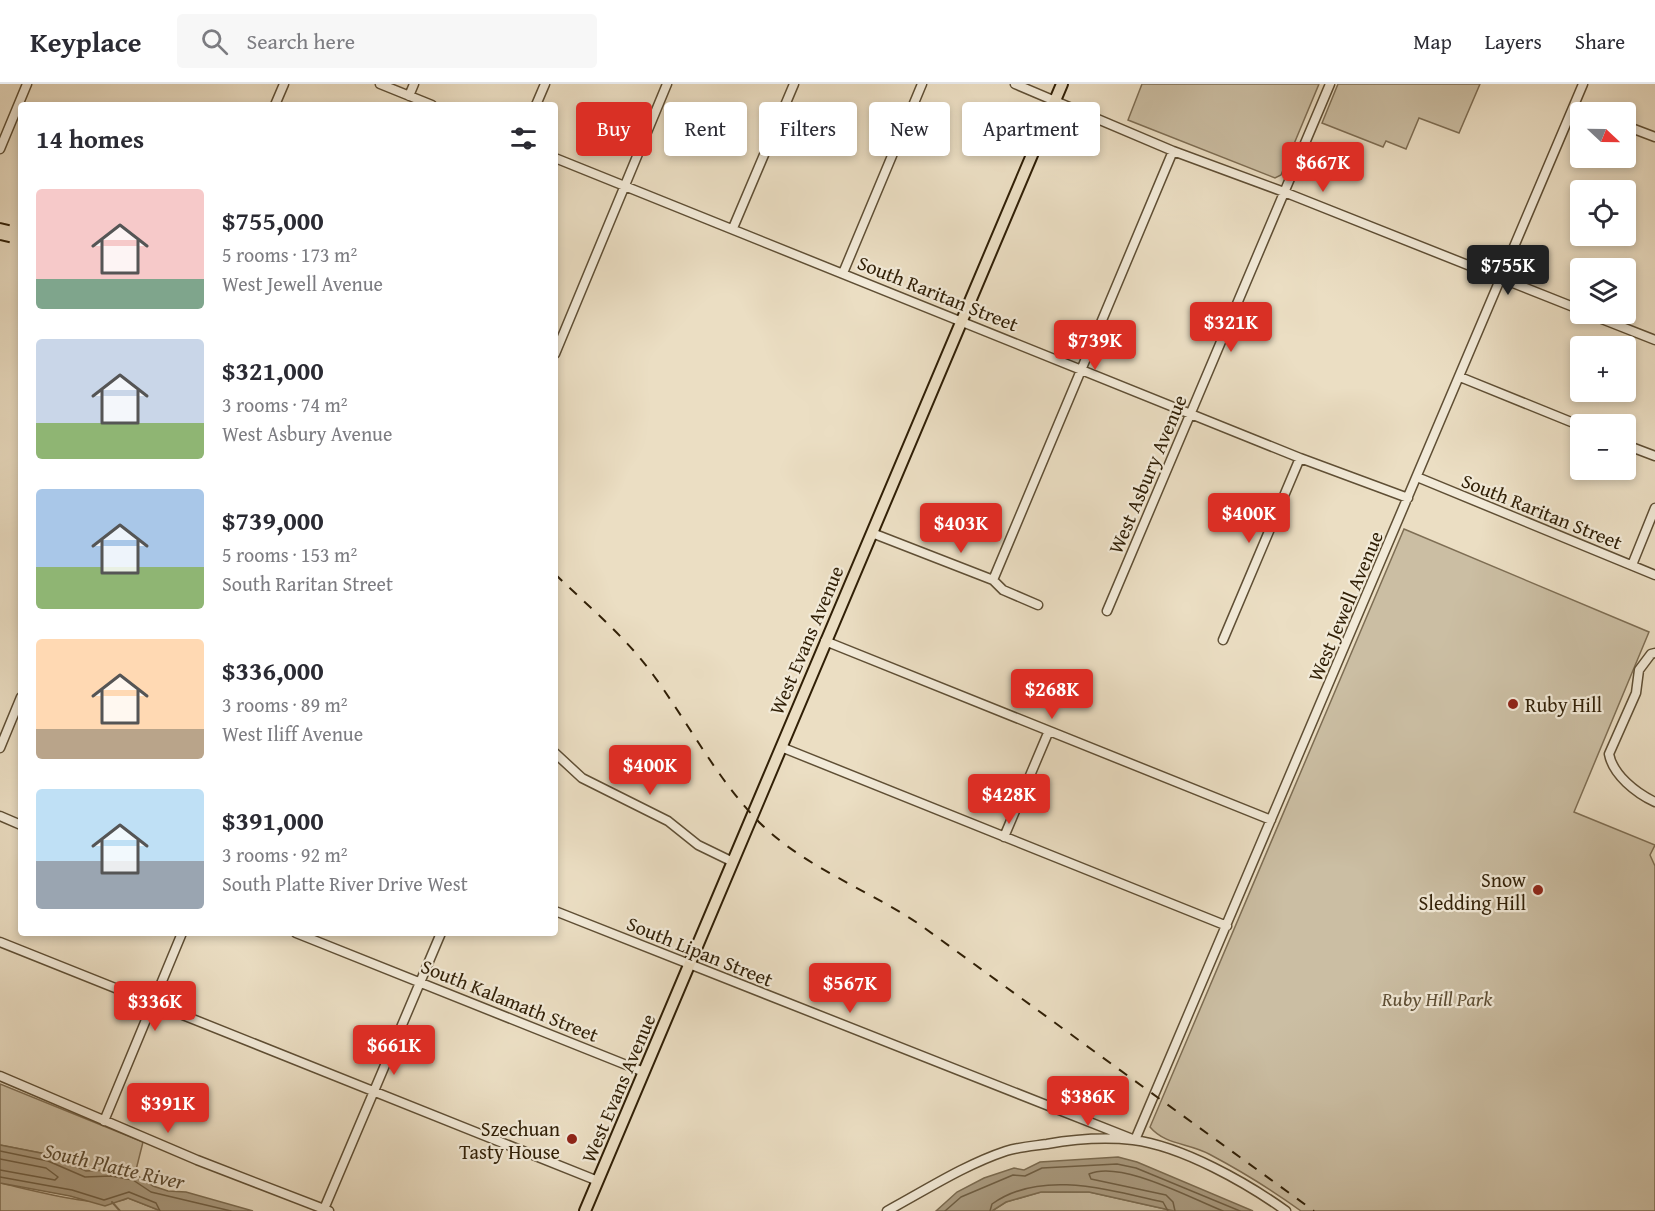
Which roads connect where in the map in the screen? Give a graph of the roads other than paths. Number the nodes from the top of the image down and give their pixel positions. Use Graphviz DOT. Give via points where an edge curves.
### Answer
graph roads {
  1 [pos="27,84"];
  2 [pos="284,84"];
  3 [pos="380,84"];
  4 [pos="414,84"];
  5 [pos="545,84"];
  6 [pos="667,84"];
  7 [pos="794,84"];
  8 [pos="922,84"];
  9 [pos="1015,84"];
  10 [pos="1062,84"];
  11 [pos="1330,84"];
  12 [pos="1583,84"];
  13 [pos="409,96"];
  14 [pos="1055,100"];
  15 [pos="20,102"];
  16 [pos="276,102"];
  17 [pos="424,102"];
  18 [pos="538,102"];
  19 [pos="1575,102"];
  20 [pos="18,106"];
  21 [pos="1570,115"];
  22 [pos="1636,130"];
  23 [pos="1655,137"];
  24 [pos="0,149"];
  25 [pos="1173,151"];
  26 [pos="558,159"];
  27 [pos="624,186"];
  28 [pos="1284,192"];
  29 [pos="733,228"];
  30 [pos="843,273"];
  31 [pos="1502,278"];
  32 [pos="1570,306"];
  33 [pos="963,321"];
  34 [pos="1614,324"];
  35 [pos="1655,340"];
  36 [pos="558,347"];
  37 [pos="1082,368"];
  38 [pos="1460,377"];
  39 [pos="1191,413"];
  40 [pos="1570,422"];
  41 [pos="1636,449"];
  42 [pos="1655,456"];
  43 [pos="1300,458"];
  44 [pos="1418,477"];
  45 [pos="1408,498"];
  46 [pos="1655,508"];
  47 [pos="872,532"];
  48 [pos="1632,566"];
  49 [pos="1655,575"];
  50 [pos="993,580"];
  51 [pos="1038,605"];
  52 [pos="1107,611"];
  53 [pos="1223,640"];
  54 [pos="825,641"];
  55 [pos="1655,653"];
  56 [pos="18,704"];
  57 [pos="1048,733"];
  58 [pos="781,747"];
  59 [pos="0,748"];
  60 [pos="558,756"];
  61 [pos="1655,802"];
  62 [pos="0,816"];
  63 [pos="1271,820"];
  64 [pos="18,824"];
  65 [pos="1004,837"];
  66 [pos="733,862"];
  67 [pos="558,912"];
  68 [pos="1227,926"];
  69 [pos="181,936"];
  70 [pos="304,936"];
  71 [pos="440,936"];
  72 [pos="0,942"];
  73 [pos="689,965"];
  74 [pos="420,982"];
  75 [pos="152,1003"];
  76 [pos="644,1072"];
  77 [pos="0,1076"];
  78 [pos="374,1092"];
  79 [pos="104,1121"];
  80 [pos="1135,1140"];
  81 [pos="598,1181"];
  82 [pos="326,1210"];
  83 [pos="585,1211"];
  84 [pos="887,1211"];
  85 [pos="1286,1211"];
  1 -- 15 [label="street"];
  2 -- 16 [label="street"];
  3 -- 13 [label="street"];
  4 -- 13 [label="street"];
  5 -- 18 [label="street"];
  6 -- 27 [label="street"];
  7 -- 29 [label="street"];
  8 -- 30 [label="street"];
  9 -- 14 [label="street"];
  10 -- 14 [label="main road, West Evans Avenue"];
  11 -- 28 [label="street, West Asbury Avenue"];
  12 -- 19 [label="street, West Jewell Avenue"];
  13 -- 17 [label="street"];
  14 -- 25 [label="street"];
  14 -- 33 [label="main road, West Evans Avenue"];
  20 -- 24 [label="street"];
  21 -- 31 [label="street, West Jewell Avenue"];
  22 -- 23 [label="street"];
  25 -- 28 [label="street"];
  25 -- 37 [label="street"];
  26 -- 27 [label="street, South Raritan Street"];
  27 -- 29 [label="street, South Raritan Street"];
  27 -- 36 [label="street"];
  28 -- 31 [label="street"];
  28 -- 39 [label="street, West Asbury Avenue"];
  29 -- 30 [label="street, South Raritan Street"];
  30 -- 33 [label="street, South Raritan Street"];
  31 -- 32 [label="street"];
  31 -- 38 [label="street, West Jewell Avenue"];
  33 -- 37 [label="street, South Raritan Street"];
  33 -- 47 [label="main road, West Evans Avenue"];
  34 -- 35 [label="street"];
  37 -- 39 [label="street, South Raritan Street"];
  37 -- 50 [label="street"];
  38 -- 40 [label="street"];
  38 -- 44 [label="street, West Jewell Avenue"];
  39 -- 43 [label="street, South Raritan Street"];
  39 -- 52 [label="street, West Asbury Avenue"];
  41 -- 42 [label="street"];
  43 -- 45 [label="street, South Raritan Street"];
  43 -- 53 [label="street"];
  44 -- 45 [label="street, West Jewell Avenue"];
  44 -- 48 [label="street, South Raritan Street"];
  45 -- 63 [label="street, West Jewell Avenue"];
  46 -- 48 [label="street"];
  47 -- 50 [label="street"];
  47 -- 54 [label="main road, West Evans Avenue"];
  48 -- 49 [label="street, South Raritan Street"];
  50 -- 51 [label="street" via="1003,590"];
  54 -- 57 [label="street"];
  54 -- 58 [label="main road, West Evans Avenue"];
  55 -- 61 [label="street" via="1639,670 1636,693 1609,754 1621,777"];
  56 -- 59 [label="street"];
  57 -- 63 [label="street"];
  57 -- 65 [label="street"];
  58 -- 65 [label="street"];
  58 -- 66 [label="main road, West Evans Avenue"];
  60 -- 66 [label="street" via="582,778 668,821 698,845"];
  62 -- 64 [label="street"];
  63 -- 68 [label="street, West Jewell Avenue"];
  65 -- 68 [label="street"];
  66 -- 73 [label="main road, West Evans Avenue"];
  67 -- 73 [label="street, South Lipan Street"];
  68 -- 80 [label="street, West Jewell Avenue"];
  69 -- 75 [label="street"];
  70 -- 74 [label="street, South Kalamath Street"];
  71 -- 74 [label="street"];
  72 -- 75 [label="street"];
  73 -- 76 [label="main road, West Evans Avenue"];
  73 -- 80 [label="street, South Lipan Street"];
  74 -- 76 [label="street, South Kalamath Street"];
  74 -- 78 [label="street"];
  75 -- 78 [label="street"];
  75 -- 79 [label="street"];
  76 -- 81 [label="main road, West Evans Avenue"];
  77 -- 79 [label="street"];
  78 -- 81 [label="street"];
  78 -- 82 [label="street"];
  79 -- 82 [label="street"];
  80 -- 84 [label="street" via="1068,1140 1008,1150"];
  80 -- 85 [label="street, South Lipan Street" via="1211,1166"];
  81 -- 83 [label="main road, West Evans Avenue"];
}
